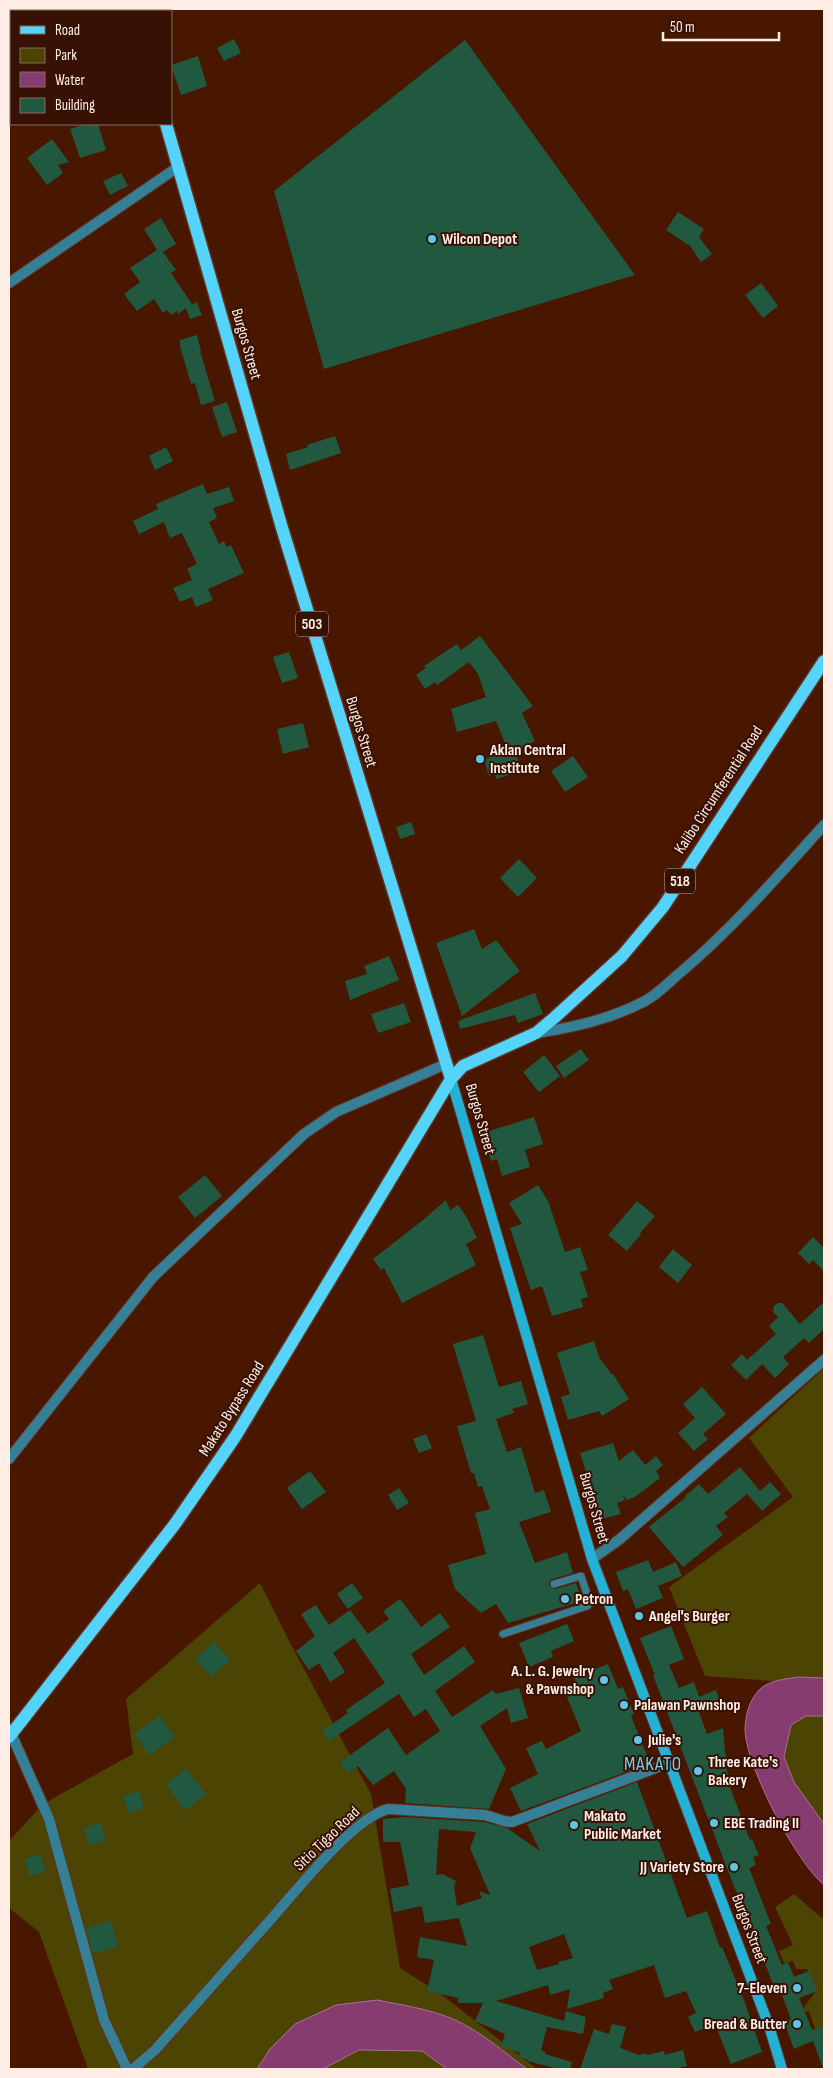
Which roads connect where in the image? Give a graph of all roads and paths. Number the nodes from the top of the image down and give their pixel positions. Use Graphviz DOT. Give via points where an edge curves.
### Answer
graph roads {
  1 [pos="166,125"];
  2 [pos="178,168"];
  3 [pos="9,283"];
  4 [pos="824,661"];
  5 [pos="824,826"];
  6 [pos="536,1033"];
  7 [pos="446,1064"];
  8 [pos="451,1078"];
  9 [pos="824,1360"];
  10 [pos="9,1459"];
  11 [pos="592,1559"];
  12 [pos="600,1580"];
  13 [pos="554,1584"];
  14 [pos="585,1586"];
  15 [pos="503,1634"];
  16 [pos="10,1733"];
  17 [pos="669,1763"];
  18 [pos="127,2069"];
  19 [pos="133,2069"];
  20 [pos="782,2069"];
  1 -- 2 [label="main road, 503"];
  2 -- 3 [label="street"];
  2 -- 7 [label="main road, Burgos Street / 503" via="282,528"];
  4 -- 6 [label="main road, Kalibo Circumferential Road / 518" via="663,907 622,956"];
  5 -- 6 [label="street" via="741,917 647,1000 577,1027"];
  6 -- 8 [label="main road, Kalibo Circumferential Road / 518" via="463,1066"];
  7 -- 8 [label="main road, Burgos Street / 503"];
  7 -- 10 [label="street" via="336,1112 304,1134 153,1277"];
  8 -- 11 [label="main road, Burgos Street / 503"];
  8 -- 16 [label="main road, Makato Bypass Road" via="235,1437 175,1524"];
  9 -- 11 [label="street" via="620,1539"];
  11 -- 12 [label="main road, Burgos Street / 503"];
  12 -- 14 [label="lane"];
  12 -- 17 [label="main road, Burgos Street / 503"];
  13 -- 14 [label="lane" via="581,1576"];
  14 -- 15 [label="lane" via="590,1601 587,1606"];
  16 -- 18 [label="street" via="49,1818 104,2020"];
  17 -- 19 [label="street, Sitio Tigao Road" via="512,1822 485,1815 380,1811 367,1819 325,1859 155,2050"];
  17 -- 20 [label="main road, Burgos Street / 503"];
}
